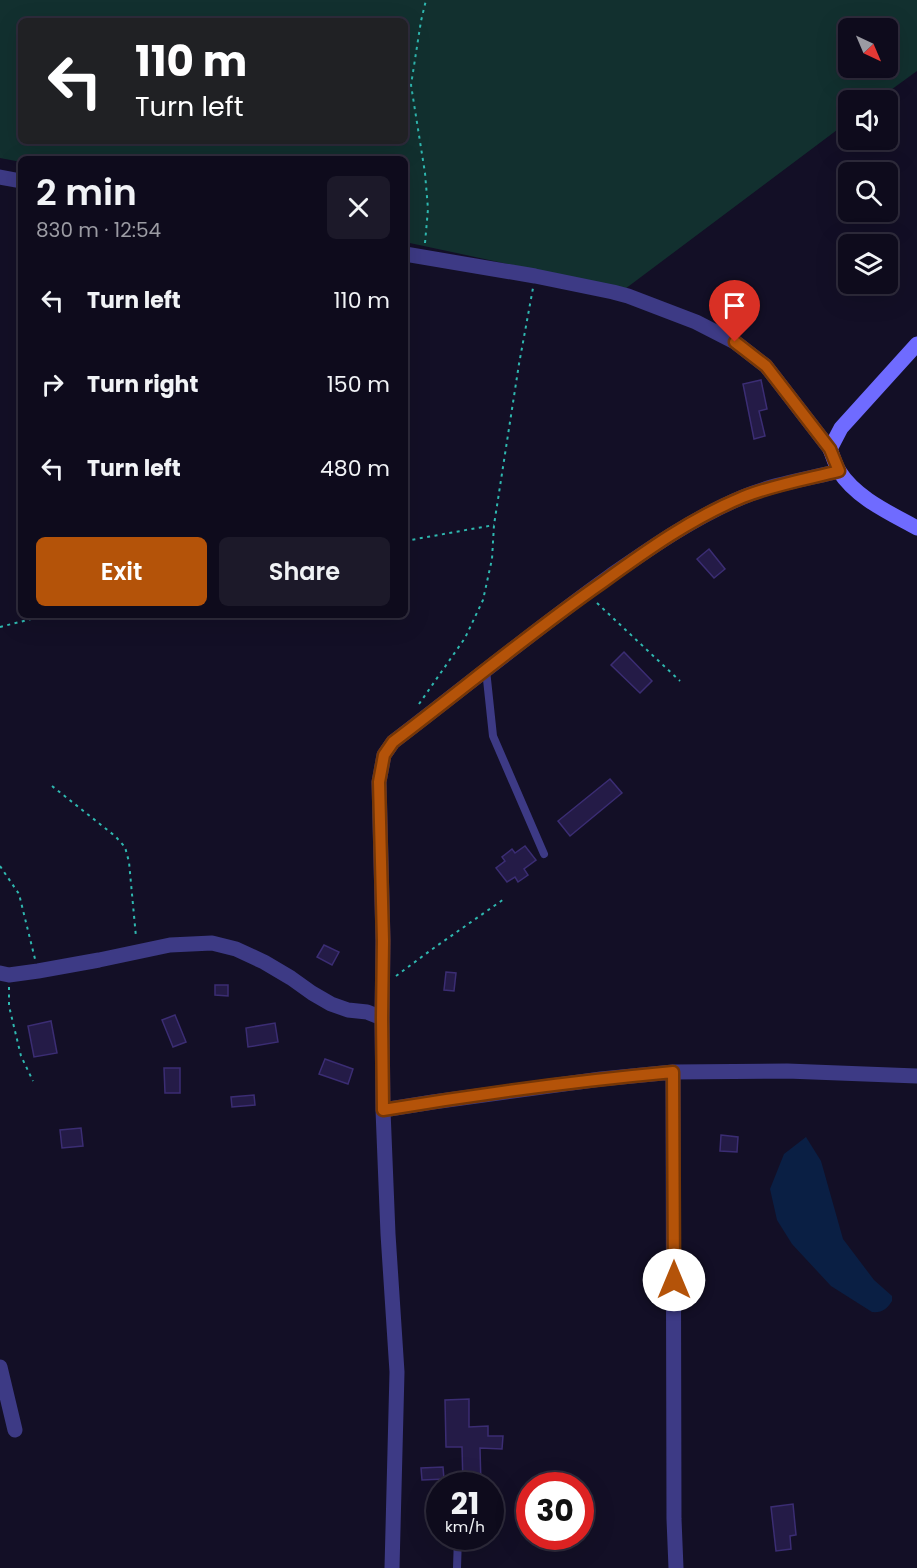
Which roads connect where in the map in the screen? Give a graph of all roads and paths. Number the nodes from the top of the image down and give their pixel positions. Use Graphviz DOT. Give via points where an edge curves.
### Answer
graph roads {
  1 [pos="426,0"];
  2 [pos="0,177"];
  3 [pos="18,180"];
  4 [pos="408,254"];
  5 [pos="423,257"];
  6 [pos="535,276"];
  7 [pos="917,344"];
  8 [pos="830,449"];
  9 [pos="839,471"];
  10 [pos="494,525"];
  11 [pos="917,528"];
  12 [pos="408,541"];
  13 [pos="586,594"];
  14 [pos="35,618"];
  15 [pos="0,627"];
  16 [pos="486,670"];
  17 [pos="680,681"];
  18 [pos="419,703"];
  19 [pos="52,786"];
  20 [pos="544,854"];
  21 [pos="0,866"];
  22 [pos="504,899"];
  23 [pos="137,952"];
  24 [pos="38,971"];
  25 [pos="4,974"];
  26 [pos="382,987"];
  27 [pos="382,1018"];
  28 [pos="673,1072"];
  29 [pos="917,1076"];
  30 [pos="33,1081"];
  31 [pos="383,1110"];
  32 [pos="0,1367"];
  33 [pos="15,1430"];
  34 [pos="458,1550"];
  35 [pos="392,1568"];
  36 [pos="458,1568"];
  37 [pos="676,1568"];
  1 -- 5 [label="path" via="411,85 428,209"];
  2 -- 3 [label="street"];
  4 -- 5 [label="street"];
  5 -- 6 [label="street"];
  6 -- 8 [label="street" via="628,296 735,342 766,366"];
  6 -- 10 [label="path"];
  7 -- 8 [label="street" via="841,428"];
  8 -- 9 [label="street"];
  9 -- 11 [label="street" via="858,491"];
  9 -- 13 [label="street" via="743,497 687,525"];
  10 -- 12 [label="path"];
  10 -- 18 [label="path" via="483,600 465,638"];
  13 -- 16 [label="street"];
  13 -- 17 [label="path"];
  14 -- 15 [label="path"];
  16 -- 20 [label="lane" via="493,736"];
  16 -- 26 [label="street" via="393,742 384,755 379,782"];
  19 -- 23 [label="path" via="125,847"];
  21 -- 24 [label="path" via="19,894"];
  22 -- 26 [label="path"];
  23 -- 24 [label="street"];
  23 -- 27 [label="street" via="170,945 212,943 236,949 331,1004"];
  24 -- 25 [label="street"];
  25 -- 30 [label="path" via="14,1031"];
  26 -- 27 [label="street"];
  27 -- 31 [label="street"];
  28 -- 29 [label="street"];
  28 -- 31 [label="street"];
  28 -- 37 [label="street"];
  31 -- 35 [label="street" via="397,1372"];
  32 -- 33 [label="street"];
  34 -- 36 [label="lane"];
}
